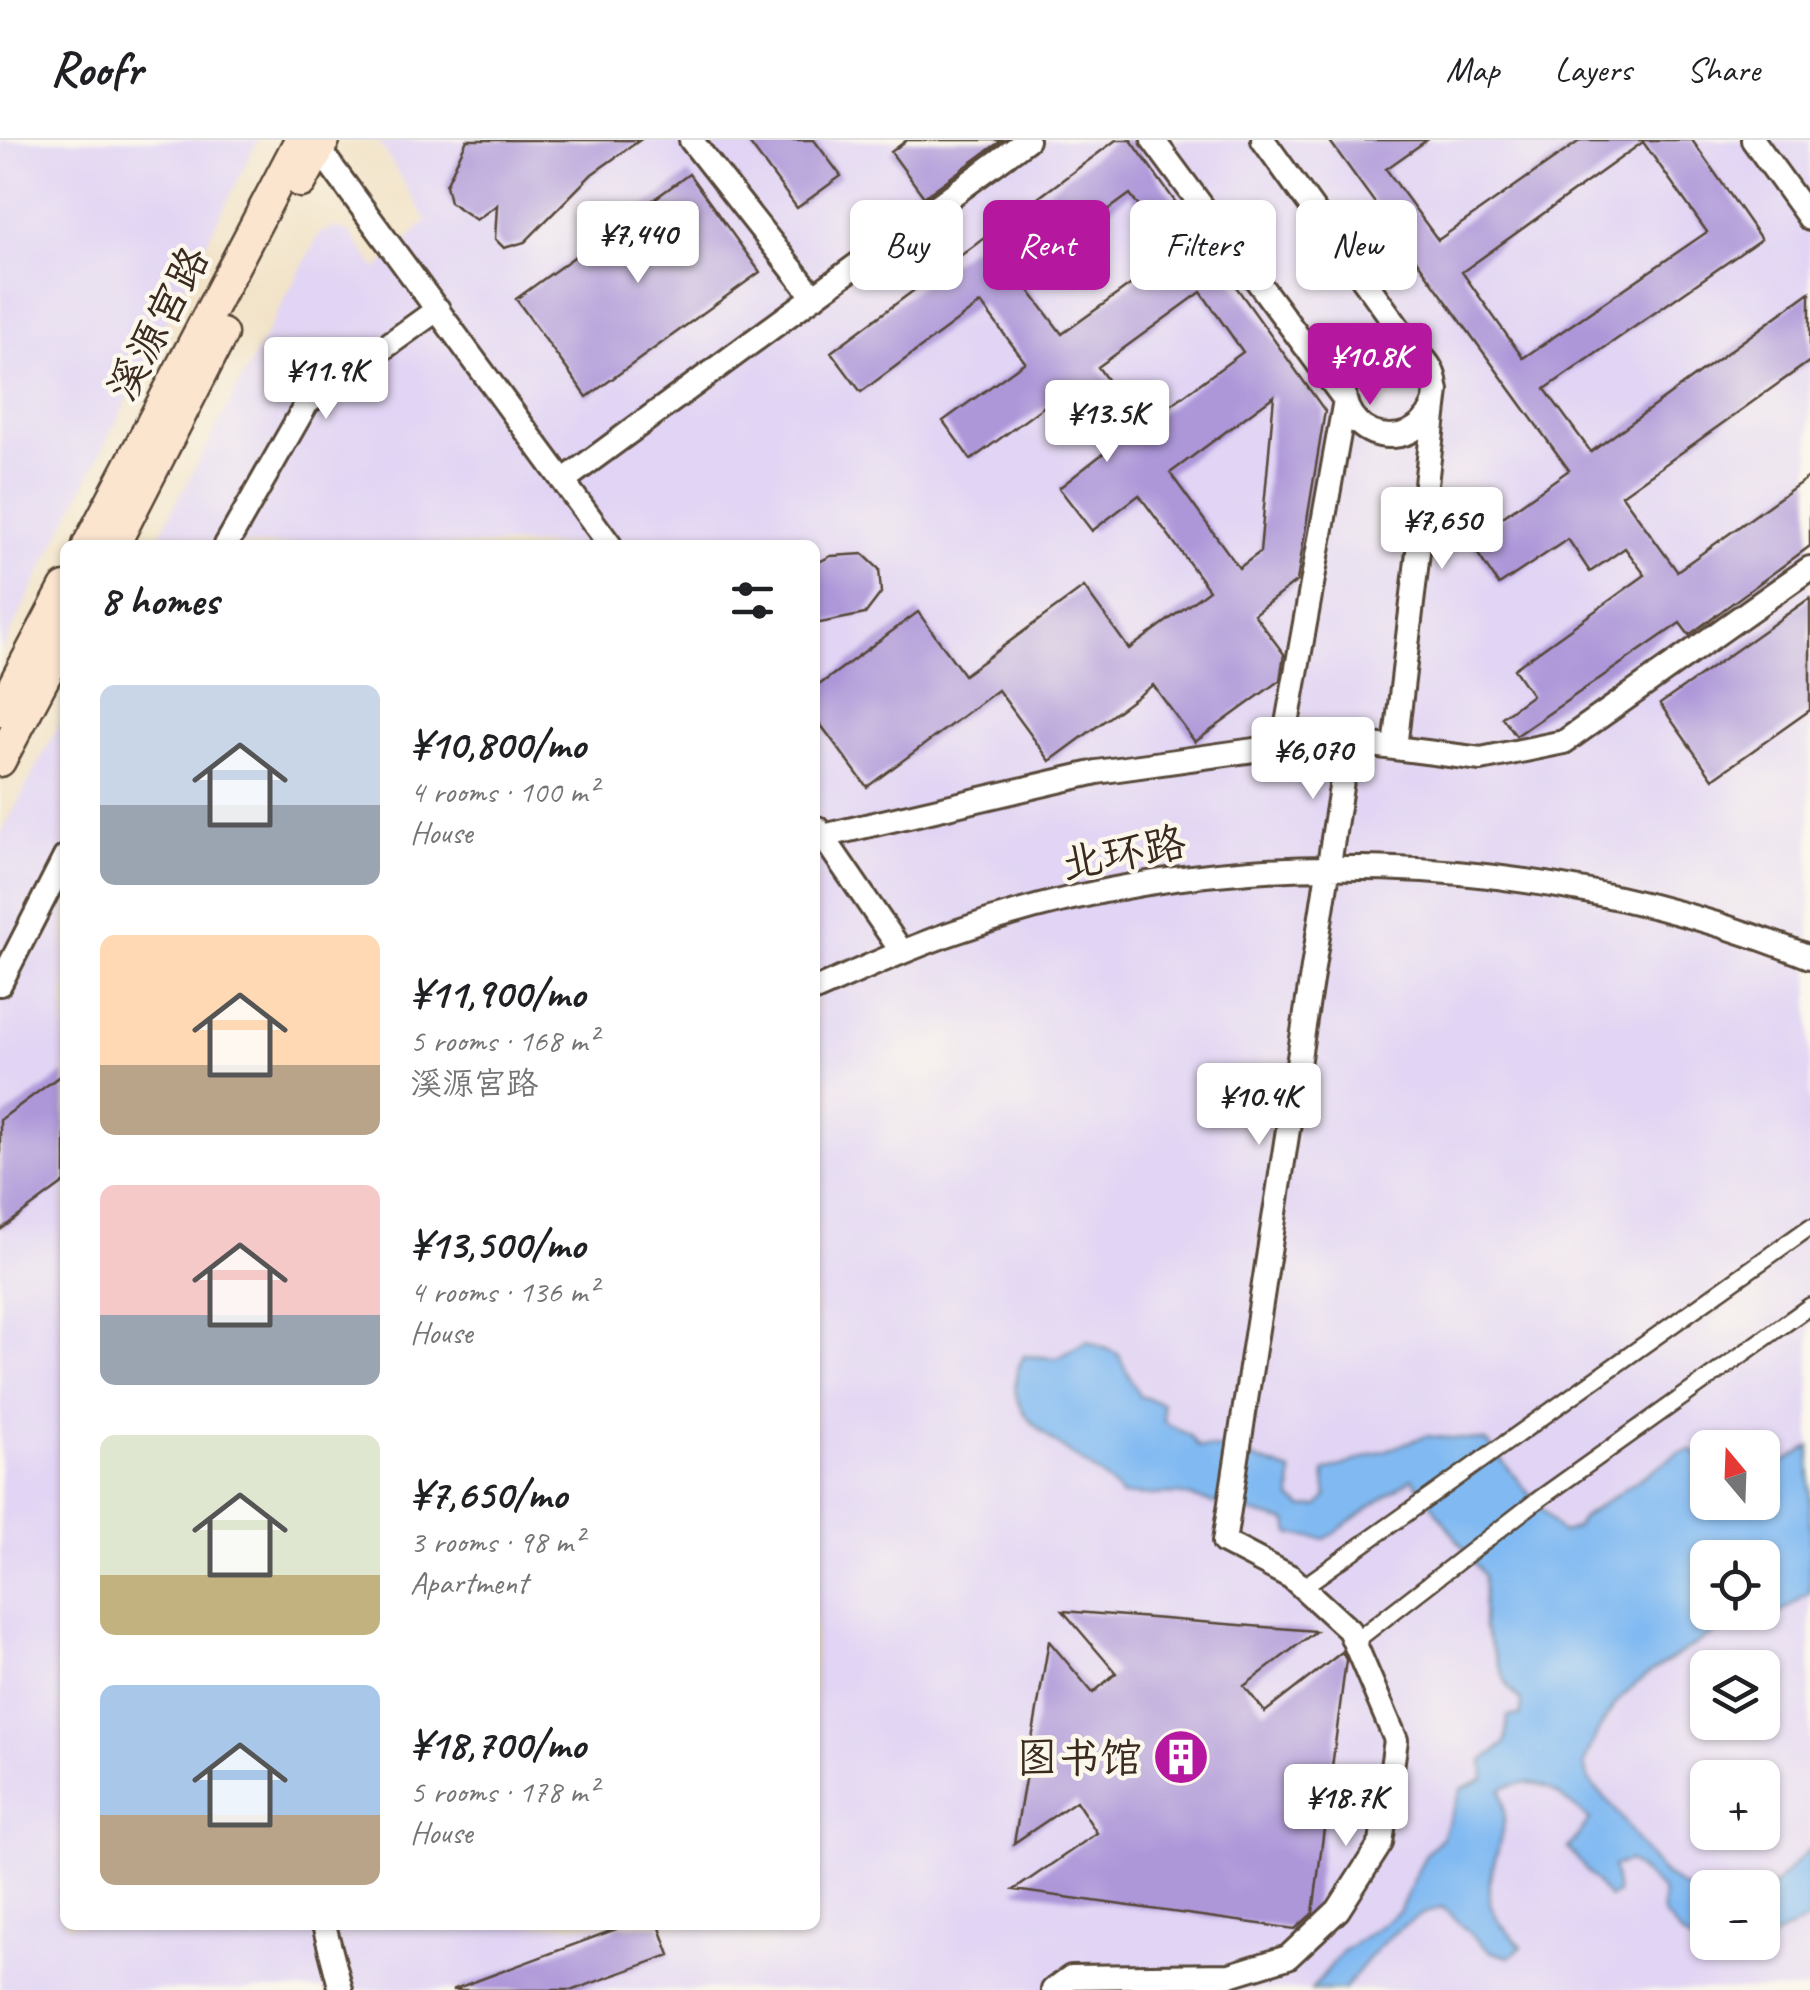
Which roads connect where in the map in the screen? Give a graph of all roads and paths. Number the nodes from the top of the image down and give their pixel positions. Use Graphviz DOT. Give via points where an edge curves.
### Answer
graph roads {
  1 [pos="692,140"];
  2 [pos="1027,140"];
  3 [pos="1153,140"];
  4 [pos="1263,140"];
  5 [pos="1753,140"];
  6 [pos="314,143"];
  7 [pos="1810,219"];
  8 [pos="814,296"];
  9 [pos="438,309"];
  10 [pos="1414,351"];
  11 [pos="1436,390"];
  12 [pos="1345,400"];
  13 [pos="563,481"];
  14 [pos="91,540"];
  15 [pos="116,540"];
  16 [pos="229,540"];
  17 [pos="606,540"];
  18 [pos="1810,568"];
  19 [pos="60,597"];
  20 [pos="60,648"];
  21 [pos="0,710"];
  22 [pos="1348,742"];
  23 [pos="1283,746"];
  24 [pos="1395,748"];
  25 [pos="0,762"];
  26 [pos="820,831"];
  27 [pos="820,832"];
  28 [pos="60,867"];
  29 [pos="1331,869"];
  30 [pos="902,952"];
  31 [pos="1810,957"];
  32 [pos="0,984"];
  33 [pos="820,988"];
  34 [pos="1810,1227"];
  35 [pos="1810,1306"];
  36 [pos="1303,1588"];
  37 [pos="1354,1642"];
  38 [pos="325,1930"];
  39 [pos="341,1990"];
  40 [pos="1053,1990"];
  1 -- 8 [label="street"];
  2 -- 8 [label="street"];
  3 -- 12 [label="street"];
  4 -- 10 [label="street"];
  5 -- 7 [label="street"];
  6 -- 9 [label="street"];
  6 -- 14 [label="main road, 溪源宫路"];
  6 -- 15 [label="main road, 溪源宫路"];
  8 -- 13 [label="street"];
  9 -- 13 [label="street"];
  9 -- 16 [label="street" via="306,404"];
  10 -- 11 [label="street" via="1426,361"];
  10 -- 12 [label="street" via="1385,344 1370,349 1348,370"];
  11 -- 12 [label="street" via="1434,405 1416,429 1388,436 1360,426"];
  11 -- 24 [label="street"];
  12 -- 23 [label="street"];
  13 -- 17 [label="street"];
  18 -- 24 [label="street" via="1564,742 1481,759"];
  19 -- 21 [label="main road"];
  20 -- 25 [label="main road"];
  22 -- 23 [label="street"];
  22 -- 24 [label="street"];
  22 -- 29 [label="street"];
  23 -- 26 [label="street" via="1097,772"];
  27 -- 30 [label="street"];
  28 -- 32 [label="street"];
  29 -- 30 [label="street, 北环路" via="1241,870 1126,886 1011,914"];
  29 -- 31 [label="street, 北环路" via="1562,885 1676,910"];
  29 -- 36 [label="street" via="1224,1542"];
  30 -- 33 [label="street, 北环路"];
  34 -- 36 [label="street"];
  35 -- 37 [label="street" via="1535,1502"];
  36 -- 37 [label="street"];
  37 -- 40 [label="street" via="1396,1740 1381,1843 1338,1910 1288,1957 1230,1975 1071,1977"];
  38 -- 39 [label="street"];
}
